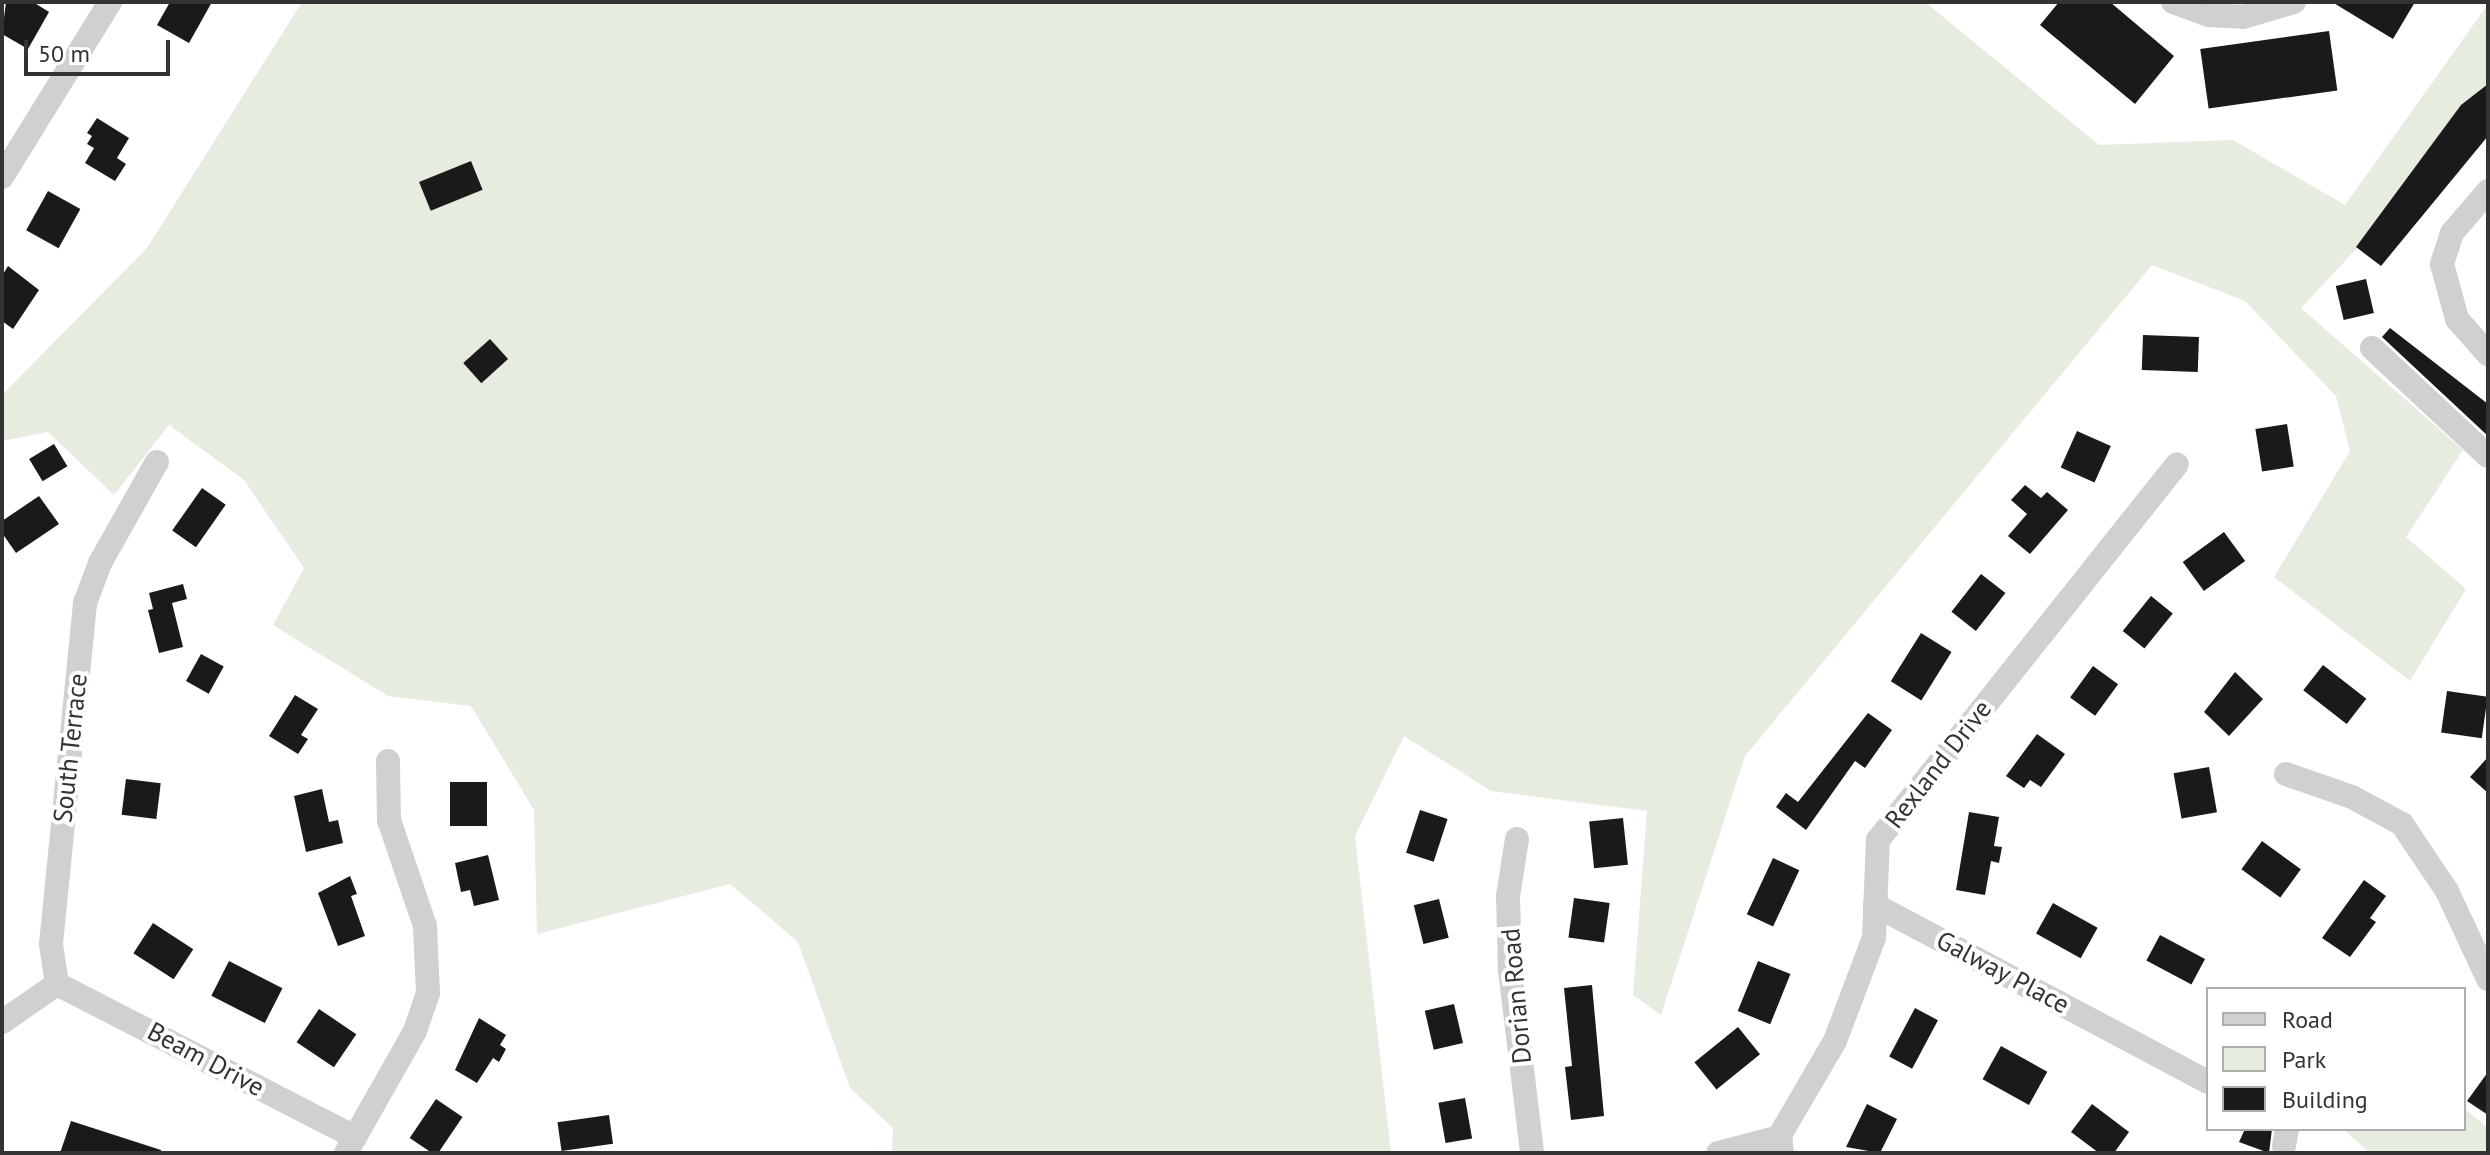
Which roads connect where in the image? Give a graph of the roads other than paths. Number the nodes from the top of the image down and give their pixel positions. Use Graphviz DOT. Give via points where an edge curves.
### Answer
graph roads {
  1 [pos="110,2"];
  2 [pos="2173,2"];
  3 [pos="2294,2"];
  4 [pos="2,177"];
  5 [pos="2488,191"];
  6 [pos="2372,348"];
  7 [pos="2488,354"];
  8 [pos="2488,456"];
  9 [pos="157,462"];
  10 [pos="2177,464"];
  11 [pos="388,761"];
  12 [pos="2286,774"];
  13 [pos="1517,839"];
  14 [pos="1875,905"];
  15 [pos="2488,979"];
  16 [pos="57,984"];
  17 [pos="2,1022"];
  18 [pos="2206,1081"];
  19 [pos="350,1145"];
  20 [pos="1781,1145"];
  21 [pos="1532,1153"];
  22 [pos="1718,1153"];
  1 -- 4 [label="street"];
  2 -- 3 [label="street" via="2208,15 2243,17"];
  5 -- 7 [label="street" via="2452,233 2442,264 2457,319"];
  6 -- 8 [label="street"];
  9 -- 16 [label="street, South Terrace" via="106,549 85,603 51,944"];
  10 -- 14 [label="street, Rexland Drive" via="1878,840"];
  11 -- 19 [label="street" via="389,820 425,926 428,993 415,1031"];
  12 -- 15 [label="street" via="2352,797 2402,824 2447,891"];
  13 -- 21 [label="street, Dorian Road" via="1508,896 1510,970"];
  14 -- 18 [label="street, Galway Place"];
  14 -- 20 [label="street, Rexland Drive" via="1874,938 1835,1041"];
  16 -- 17 [label="street"];
  16 -- 19 [label="street, Beam Drive"];
  20 -- 22 [label="street"];
}
